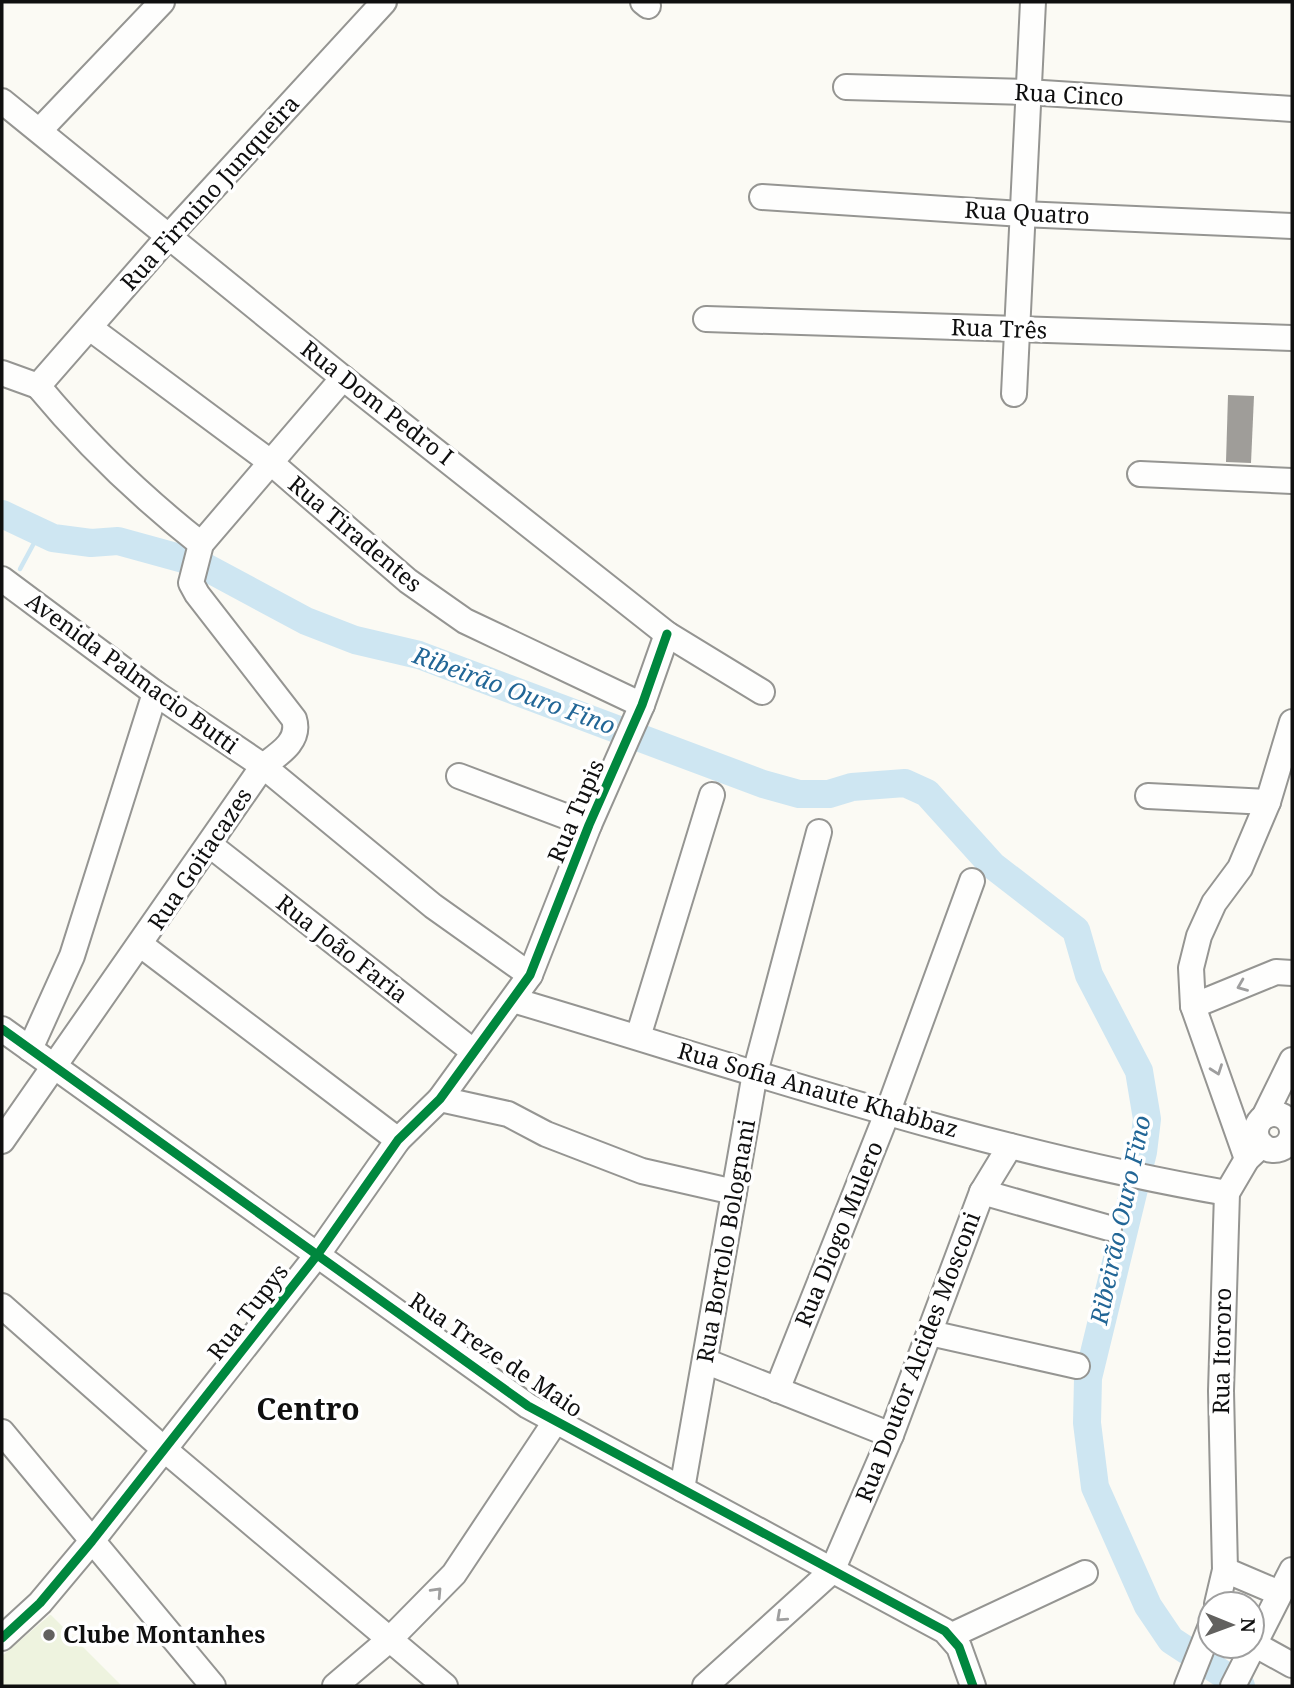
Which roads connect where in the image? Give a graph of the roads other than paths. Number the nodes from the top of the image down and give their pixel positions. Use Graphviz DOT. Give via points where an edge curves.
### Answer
graph roads {
  1 [pos="162,2"];
  2 [pos="384,2"];
  3 [pos="1033,2"];
  4 [pos="846,87"];
  5 [pos="1027,92"];
  6 [pos="2,101"];
  7 [pos="1292,109"];
  8 [pos="40,130"];
  9 [pos="762,197"];
  10 [pos="1022,214"];
  11 [pos="1292,226"];
  12 [pos="169,236"];
  13 [pos="706,319"];
  14 [pos="90,328"];
  15 [pos="1017,329"];
  16 [pos="1292,338"];
  17 [pos="2,373"];
  18 [pos="343,378"];
  19 [pos="38,386"];
  20 [pos="1014,394"];
  21 [pos="269,461"];
  22 [pos="1140,474"];
  23 [pos="1292,481"];
  24 [pos="198,549"];
  25 [pos="2,579"];
  26 [pos="667,634"];
  27 [pos="762,692"];
  28 [pos="155,693"];
  29 [pos="638,712"];
  30 [pos="1292,722"];
  31 [pos="263,766"];
  32 [pos="459,776"];
  33 [pos="712,795"];
  34 [pos="1147,796"];
  35 [pos="1269,802"];
  36 [pos="589,825"];
  37 [pos="819,832"];
  38 [pos="210,845"];
  39 [pos="972,881"];
  40 [pos="141,945"];
  41 [pos="1292,973"];
  42 [pos="530,975"];
  43 [pos="513,1000"];
  44 [pos="1193,1006"];
  45 [pos="2,1029"];
  46 [pos="638,1037"];
  47 [pos="30,1049"];
  48 [pos="474,1052"];
  49 [pos="1291,1063"];
  50 [pos="55,1067"];
  51 [pos="755,1073"];
  52 [pos="440,1099"];
  53 [pos="888,1111"];
  54 [pos="1264,1117"];
  55 [pos="1292,1131"];
  56 [pos="398,1140"];
  57 [pos="2,1141"];
  58 [pos="1010,1146"];
  59 [pos="1255,1152"];
  60 [pos="734,1192"];
  61 [pos="982,1192"];
  62 [pos="1227,1193"];
  63 [pos="1109,1228"];
  64 [pos="318,1254"];
  65 [pos="2,1306"];
  66 [pos="930,1333"];
  67 [pos="705,1361"];
  68 [pos="1077,1366"];
  69 [pos="777,1390"];
  70 [pos="555,1422"];
  71 [pos="2,1432"];
  72 [pos="891,1435"];
  73 [pos="165,1450"];
  74 [pos="682,1489"];
  75 [pos="92,1541"];
  76 [pos="1224,1570"];
  77 [pos="1292,1570"];
  78 [pos="832,1571"];
  79 [pos="1085,1573"];
  80 [pos="1220,1590"];
  81 [pos="1279,1594"];
  82 [pos="950,1636"];
  83 [pos="2,1638"];
  84 [pos="389,1640"];
  85 [pos="1197,1660"];
  86 [pos="1292,1665"];
  87 [pos="1241,1671"];
  88 [pos="213,1686"];
  89 [pos="335,1686"];
  90 [pos="445,1686"];
  91 [pos="705,1686"];
  92 [pos="973,1686"];
  93 [pos="1187,1686"];
  1 -- 8 [label="street"];
  2 -- 12 [label="street, Rua Firmino Junqueira"];
  3 -- 5 [label="street"];
  4 -- 5 [label="street, Rua Cinco"];
  5 -- 7 [label="street, Rua Cinco"];
  5 -- 10 [label="street"];
  6 -- 8 [label="street, Rua Dom Pedro I"];
  8 -- 12 [label="street, Rua Dom Pedro I"];
  9 -- 10 [label="street, Rua Quatro"];
  10 -- 11 [label="street, Rua Quatro"];
  10 -- 15 [label="street"];
  12 -- 14 [label="street, Rua Firmino Junqueira"];
  12 -- 18 [label="street, Rua Dom Pedro I"];
  13 -- 15 [label="street, Rua Três"];
  14 -- 19 [label="street, Rua Firmino Junqueira"];
  14 -- 21 [label="street, Rua Tiradentes"];
  15 -- 16 [label="street, Rua Três"];
  15 -- 20 [label="street"];
  17 -- 19 [label="street"];
  18 -- 21 [label="street"];
  18 -- 26 [label="street, Rua Dom Pedro I"];
  19 -- 24 [label="street" via="76,432"];
  21 -- 24 [label="street"];
  21 -- 29 [label="street, Rua Tiradentes" via="408,581 465,621"];
  22 -- 23 [label="street"];
  24 -- 31 [label="street, Rua Goitacazes" via="191,583 294,719 293,739"];
  25 -- 28 [label="street, Avenida Palmacio Butti"];
  26 -- 27 [label="street, Rua Dom Pedro I"];
  26 -- 29 [label="street, Rua Tupis"];
  28 -- 31 [label="street, Avenida Palmacio Butti"];
  28 -- 47 [label="street" via="72,956"];
  29 -- 36 [label="street, Rua Tupis"];
  30 -- 35 [label="street"];
  31 -- 38 [label="street, Rua Goitacazes"];
  31 -- 42 [label="street, Avenida Palmacio Butti" via="433,905"];
  32 -- 36 [label="street"];
  33 -- 46 [label="street"];
  34 -- 35 [label="street"];
  35 -- 44 [label="street" via="1240,868 1214,903 1199,936 1191,968"];
  36 -- 42 [label="street, Rua Tupis"];
  37 -- 51 [label="street, Rua Bortolo Bolognani"];
  38 -- 40 [label="street, Rua Goitacazes"];
  38 -- 48 [label="street, Rua João Faria"];
  39 -- 53 [label="street, Rua Diogo Mulero"];
  40 -- 50 [label="street, Rua Goitacazes"];
  40 -- 56 [label="street"];
  41 -- 44 [label="street, one-way" via="1276,972"];
  42 -- 43 [label="street, Rua Tupis"];
  43 -- 46 [label="street, Rua Sofia Anaute Khabbaz"];
  43 -- 48 [label="street, Rua Tupys"];
  44 -- 59 [label="street, one-way"];
  45 -- 47 [label="street, Rua Treze de Maio"];
  46 -- 51 [label="street, Rua Sofia Anaute Khabbaz"];
  47 -- 50 [label="street, Rua Treze de Maio"];
  48 -- 52 [label="street, Rua Tupys"];
  49 -- 54 [label="street"];
  49 -- 55 [label="street"];
  50 -- 57 [label="street, Rua Goitacazes"];
  50 -- 64 [label="street, Rua Treze de Maio"];
  51 -- 53 [label="street, Rua Sofia Anaute Khabbaz"];
  51 -- 60 [label="street, Rua Bortolo Bolognani"];
  52 -- 56 [label="street, Rua Tupys"];
  52 -- 60 [label="street" via="508,1114 642,1171"];
  53 -- 58 [label="street, Rua Sofia Anaute Khabbaz"];
  53 -- 69 [label="street, Rua Diogo Mulero"];
  54 -- 55 [label="street" via="1280,1115"];
  54 -- 59 [label="street" via="1256,1130"];
  55 -- 59 [label="street" via="1284,1147"];
  56 -- 64 [label="street, Rua Tupys"];
  58 -- 61 [label="street, Rua Doutor Alcides Mosconi"];
  58 -- 62 [label="street, Rua Sofia Anaute Khabbaz"];
  59 -- 62 [label="street, Rua Itororo"];
  60 -- 67 [label="street, Rua Bortolo Bolognani"];
  61 -- 63 [label="street"];
  61 -- 66 [label="street, Rua Doutor Alcides Mosconi"];
  62 -- 76 [label="street, Rua Itororo" via="1221,1391"];
  64 -- 70 [label="street, Rua Treze de Maio"];
  64 -- 73 [label="street, Rua Tupys"];
  65 -- 73 [label="street"];
  66 -- 68 [label="street"];
  66 -- 72 [label="street, Rua Doutor Alcides Mosconi"];
  67 -- 69 [label="street"];
  67 -- 74 [label="street, Rua Bortolo Bolognani"];
  69 -- 72 [label="street"];
  70 -- 74 [label="street, Rua Treze de Maio"];
  84 -- 70 [label="street, one-way" via="471,1552"];
  71 -- 75 [label="street"];
  72 -- 78 [label="street, Rua Doutor Alcides Mosconi"];
  73 -- 75 [label="street, Rua Tupys"];
  73 -- 84 [label="street"];
  74 -- 78 [label="street, Rua Treze de Maio"];
  75 -- 83 [label="street, Rua Tupys" via="40,1603"];
  75 -- 88 [label="street"];
  76 -- 80 [label="street, Rua Itororo"];
  76 -- 81 [label="street"];
  77 -- 81 [label="street"];
  78 -- 82 [label="street, Rua Treze de Maio"];
  78 -- 91 [label="street, one-way"];
  79 -- 82 [label="street"];
  81 -- 87 [label="street"];
  82 -- 92 [label="street" via="959,1647"];
  84 -- 89 [label="street"];
  84 -- 90 [label="street"];
  85 -- 93 [label="street"];
  86 -- 87 [label="street"];
}
